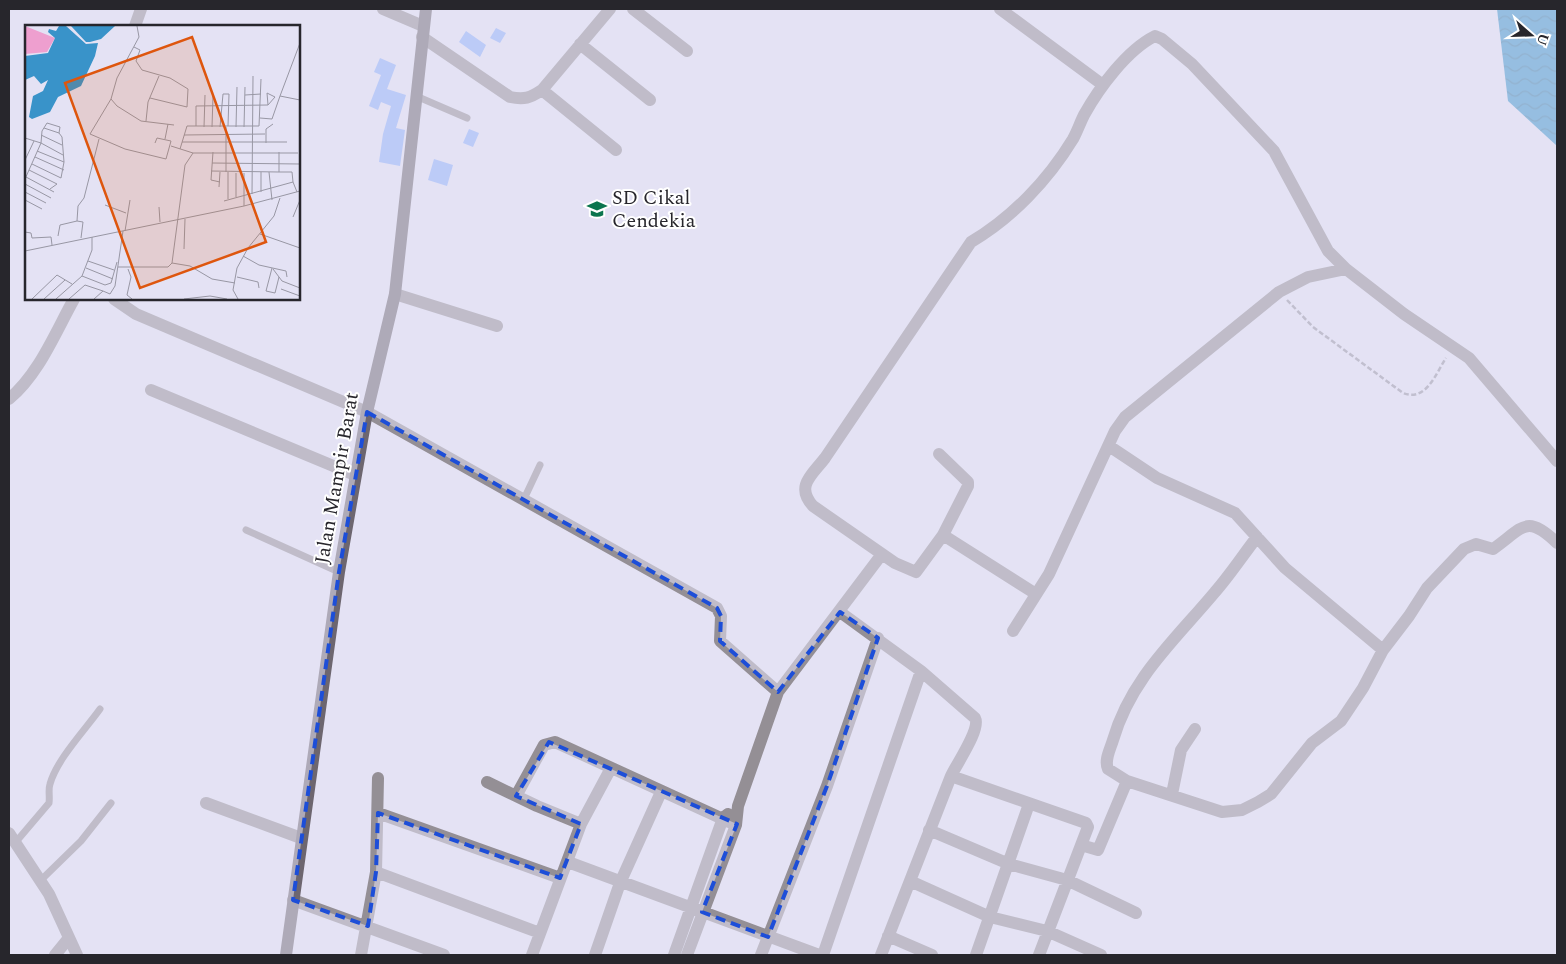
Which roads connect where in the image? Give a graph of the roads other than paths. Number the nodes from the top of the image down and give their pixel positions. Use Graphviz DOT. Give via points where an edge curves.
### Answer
graph roads {
  1 [pos="140,9"];
  2 [pos="383,9"];
  3 [pos="426,9"];
  4 [pos="610,9"];
  5 [pos="634,9"];
  6 [pos="1000,9"];
  7 [pos="135,25"];
  8 [pos="422,31"];
  9 [pos="580,44"];
  10 [pos="687,51"];
  11 [pos="1103,86"];
  12 [pos="542,90"];
  13 [pos="416,96"];
  14 [pos="650,100"];
  15 [pos="468,118"];
  16 [pos="616,150"];
  17 [pos="1346,269"];
  18 [pos="395,294"];
  19 [pos="73,300"];
  20 [pos="115,300"];
  21 [pos="497,326"];
  22 [pos="151,390"];
  23 [pos="9,399"];
  24 [pos="367,412"];
  25 [pos="1109,446"];
  26 [pos="939,454"];
  27 [pos="1557,461"];
  28 [pos="540,465"];
  29 [pos="355,475"];
  30 [pos="524,499"];
  31 [pos="246,530"];
  32 [pos="943,535"];
  33 [pos="1256,537"];
  34 [pos="1557,543"];
  35 [pos="882,554"];
  36 [pos="338,572"];
  37 [pos="1036,594"];
  38 [pos="840,612"];
  39 [pos="1013,631"];
  40 [pos="878,638"];
  41 [pos="1382,650"];
  42 [pos="921,671"];
  43 [pos="778,692"];
  44 [pos="100,709"];
  45 [pos="1195,730"];
  46 [pos="611,768"];
  47 [pos="951,776"];
  48 [pos="378,778"];
  49 [pos="1127,781"];
  50 [pos="487,782"];
  51 [pos="661,792"];
  52 [pos="1172,794"];
  53 [pos="516,796"];
  54 [pos="111,803"];
  55 [pos="206,804"];
  56 [pos="1029,804"];
  57 [pos="738,806"];
  58 [pos="378,813"];
  59 [pos="723,818"];
  60 [pos="582,824"];
  61 [pos="736,825"];
  62 [pos="929,830"];
  63 [pos="12,838"];
  64 [pos="302,838"];
  65 [pos="1081,845"];
  66 [pos="568,862"];
  67 [pos="1009,864"];
  68 [pos="376,872"];
  69 [pos="560,878"];
  70 [pos="1066,880"];
  71 [pos="40,881"];
  72 [pos="910,881"];
  73 [pos="620,883"];
  74 [pos="293,900"];
  75 [pos="696,910"];
  76 [pos="1136,913"];
  77 [pos="990,917"];
  78 [pos="368,926"];
  79 [pos="1047,931"];
  80 [pos="540,932"];
  81 [pos="888,936"];
  82 [pos="768,937"];
  83 [pos="68,939"];
  84 [pos="56,955"];
  85 [pos="77,955"];
  86 [pos="286,955"];
  87 [pos="361,955"];
  88 [pos="444,955"];
  89 [pos="532,955"];
  90 [pos="595,955"];
  91 [pos="674,955"];
  92 [pos="687,955"];
  93 [pos="760,955"];
  94 [pos="819,955"];
  95 [pos="823,955"];
  96 [pos="881,955"];
  97 [pos="932,955"];
  98 [pos="976,955"];
  99 [pos="1039,955"];
  100 [pos="1101,955"];
  1 -- 7 [label="street"];
  2 -- 8 [label="street"];
  3 -- 8 [label="street, Jalan Mampir Barat"];
  4 -- 9 [label="street"];
  5 -- 10 [label="street"];
  6 -- 11 [label="street"];
  8 -- 12 [label="street" via="510,97 522,100"];
  8 -- 13 [label="street, Jalan Mampir Barat"];
  9 -- 12 [label="street"];
  9 -- 14 [label="street"];
  11 -- 17 [label="street" via="1138,46 1155,36 1162,39 1192,64 1274,151 1328,251"];
  11 -- 35 [label="street" via="1084,115 1073,140 1039,184 1005,219 971,242 804,488 804,495 813,506"];
  12 -- 16 [label="street"];
  13 -- 15 [label="lane"];
  13 -- 18 [label="street, Jalan Mampir Barat"];
  17 -- 25 [label="street" via="1308,277 1279,292 1125,417"];
  17 -- 27 [label="street" via="1475,364"];
  18 -- 21 [label="street"];
  18 -- 24 [label="street, Jalan Mampir Barat"];
  19 -- 23 [label="street" via="32,374"];
  20 -- 24 [label="street" via="136,314"];
  22 -- 29 [label="street"];
  24 -- 29 [label="street, Jalan Mampir Barat"];
  24 -- 30 [label="street"];
  25 -- 33 [label="street" via="1157,478 1235,513"];
  25 -- 37 [label="street" via="1049,574"];
  26 -- 32 [label="street" via="968,482"];
  28 -- 30 [label="lane"];
  29 -- 36 [label="street, Jalan Mampir Barat"];
  30 -- 43 [label="street" via="716,608 721,616 720,640"];
  31 -- 36 [label="lane"];
  32 -- 35 [label="street" via="916,572"];
  32 -- 37 [label="street"];
  33 -- 41 [label="street" via="1285,568"];
  33 -- 49 [label="street" via="1216,592 1169,643 1134,689 1117,722 1106,761 1108,769"];
  34 -- 41 [label="street" via="1542,529 1523,526 1493,549 1476,544 1464,549 1427,588"];
  35 -- 38 [label="street"];
  36 -- 64 [label="street, Jalan Mampir Barat"];
  37 -- 39 [label="street"];
  38 -- 40 [label="street"];
  38 -- 43 [label="street"];
  40 -- 42 [label="street"];
  40 -- 82 [label="street" via="827,786"];
  41 -- 52 [label="street" via="1363,688 1341,721 1312,743 1271,794 1242,810 1222,812"];
  42 -- 47 [label="street" via="972,713 977,722 976,732"];
  42 -- 95 [label="street"];
  43 -- 57 [label="street"];
  44 -- 63 [label="lane" via="55,772 49,786 49,803"];
  45 -- 52 [label="street" via="1181,750"];
  46 -- 51 [label="street"];
  46 -- 53 [label="street" via="549,742 544,745"];
  46 -- 60 [label="street"];
  47 -- 56 [label="street"];
  47 -- 62 [label="street"];
  48 -- 58 [label="street"];
  49 -- 52 [label="street"];
  49 -- 65 [label="street" via="1098,850"];
  50 -- 53 [label="street"];
  51 -- 59 [label="street"];
  51 -- 73 [label="street"];
  53 -- 60 [label="street"];
  54 -- 71 [label="lane" via="81,841"];
  55 -- 64 [label="street"];
  56 -- 65 [label="street" via="1086,823 1088,829"];
  56 -- 67 [label="street"];
  57 -- 59 [label="street"];
  57 -- 61 [label="street"];
  58 -- 68 [label="street"];
  58 -- 69 [label="street"];
  59 -- 61 [label="street"];
  59 -- 75 [label="street"];
  60 -- 66 [label="street"];
  61 -- 75 [label="street"];
  62 -- 67 [label="street"];
  62 -- 72 [label="street"];
  63 -- 71 [label="street"];
  64 -- 74 [label="street, Jalan Mampir Barat"];
  65 -- 70 [label="street"];
  66 -- 69 [label="street"];
  66 -- 73 [label="street"];
  67 -- 70 [label="street"];
  67 -- 77 [label="street"];
  68 -- 78 [label="street"];
  68 -- 80 [label="street"];
  69 -- 80 [label="street"];
  70 -- 76 [label="street"];
  70 -- 79 [label="street"];
  71 -- 83 [label="street"];
  72 -- 77 [label="street"];
  72 -- 81 [label="street"];
  73 -- 75 [label="street"];
  73 -- 90 [label="street"];
  74 -- 78 [label="street"];
  74 -- 86 [label="street, Jalan Mampir Barat"];
  75 -- 82 [label="street"];
  75 -- 91 [label="street"];
  75 -- 92 [label="street"];
  77 -- 79 [label="street"];
  77 -- 98 [label="street"];
  78 -- 87 [label="street"];
  78 -- 88 [label="street"];
  79 -- 99 [label="street"];
  79 -- 100 [label="street"];
  80 -- 89 [label="street"];
  81 -- 96 [label="street"];
  81 -- 97 [label="street"];
  82 -- 93 [label="street"];
  82 -- 94 [label="street"];
  83 -- 84 [label="street"];
  83 -- 85 [label="street"];
}
